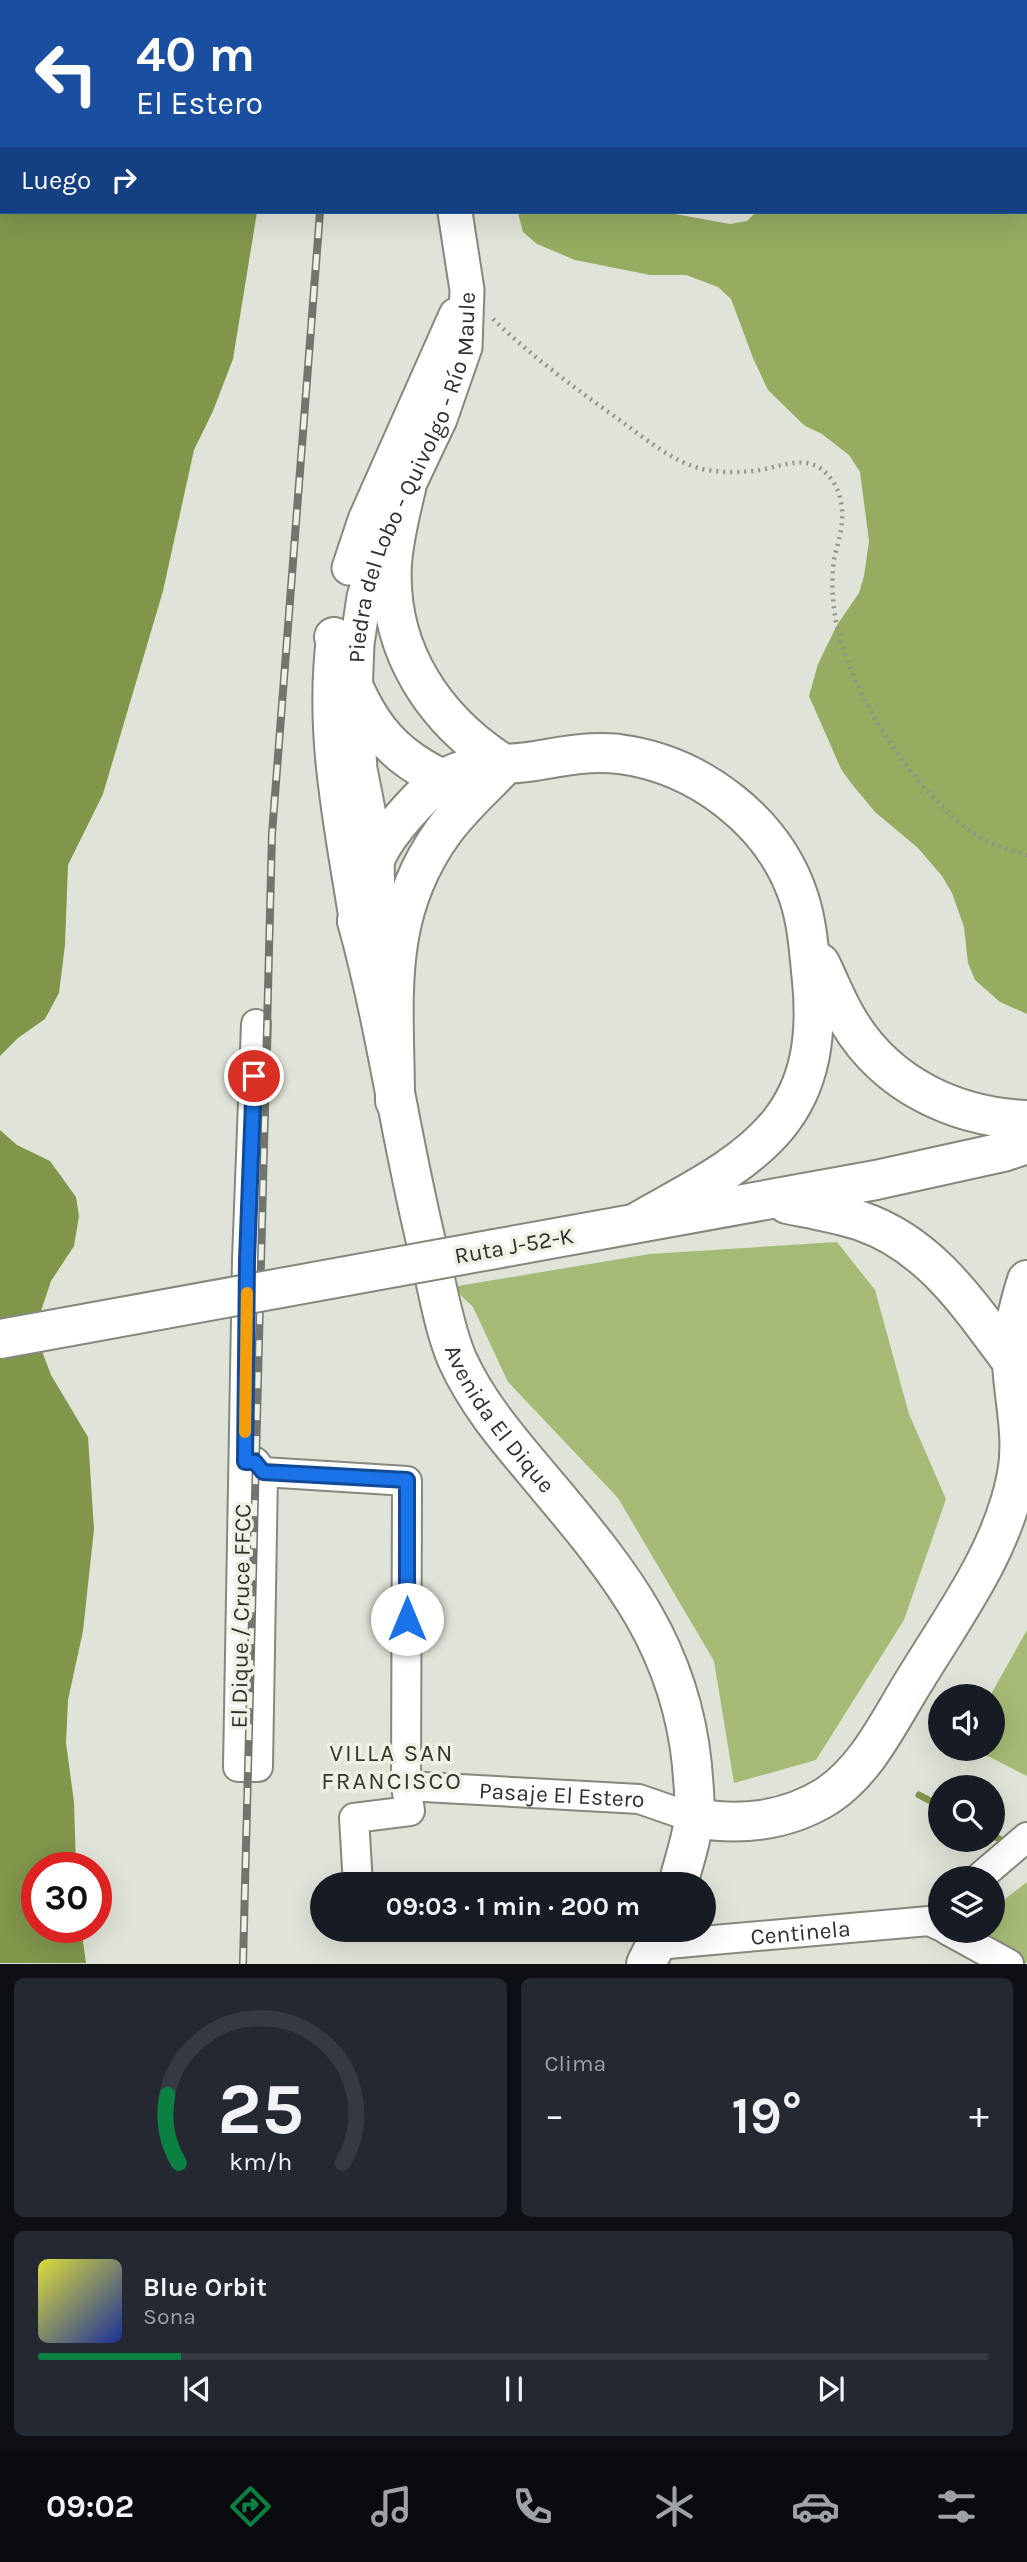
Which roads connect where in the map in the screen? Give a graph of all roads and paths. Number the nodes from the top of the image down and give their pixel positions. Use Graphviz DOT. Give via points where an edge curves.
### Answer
graph roads {
  1 [pos="455,214"];
  2 [pos="467,290"];
  3 [pos="406,489"];
  4 [pos="334,637"];
  5 [pos="355,694"];
  6 [pos="492,779"];
  7 [pos="443,780"];
  8 [pos="377,855"];
  9 [pos="1027,855"];
  10 [pos="357,921"];
  11 [pos="810,943"];
  12 [pos="375,986"];
  13 [pos="256,1024"];
  14 [pos="395,1101"];
  15 [pos="1027,1120"];
  16 [pos="1027,1144"];
  17 [pos="765,1200"];
  18 [pos="634,1224"];
  19 [pos="1027,1280"];
  20 [pos="0,1339"];
  21 [pos="1012,1362"];
  22 [pos="254,1467"];
  23 [pos="406,1786"];
  24 [pos="694,1818"];
  25 [pos="1027,1837"];
  26 [pos="993,1866"];
  27 [pos="357,1872"];
  28 [pos="681,1872"];
  29 [pos="928,1923"];
  30 [pos="974,1943"];
  31 [pos="655,1946"];
  32 [pos="1009,1964"];
  1 -- 2 [label="street"];
  2 -- 3 [label="street, Piedra del Lobo - Quivolgo - Río Maule" via="465,347 440,419"];
  2 -- 4 [label="street, Piedra del Lobo - Quivolgo - Río Maule" via="365,520"];
  2 -- 9 [label="path" via="529,352 683,463 741,472 799,461 811,463 830,477 843,514 833,576 837,625 874,716 910,769 951,814 974,834"];
  3 -- 5 [label="street, Piedra del Lobo - Quivolgo - Río Maule" via="378,550 364,597"];
  3 -- 6 [label="main road" via="392,565 403,643 426,691 482,751"];
  4 -- 5 [label="main road"];
  4 -- 10 [label="street, Piedra del Lobo - Quivolgo - Río Maule" via="329,704 332,772"];
  5 -- 7 [label="main road" via="385,738"];
  5 -- 8 [label="street, Piedra del Lobo - Quivolgo - Río Maule" via="360,769"];
  6 -- 7 [label="main road" via="471,769"];
  6 -- 11 [label="main road" via="563,755 619,754 673,768 697,780 741,810 775,851 799,898"];
  6 -- 14 [label="main road" via="429,852 400,926 393,979"];
  7 -- 8 [label="main road" via="394,830"];
  8 -- 10 [label="main road"];
  8 -- 12 [label="street, Piedra del Lobo - Quivolgo - Río Maule" via="379,959"];
  10 -- 12 [label="main road, Avenida El Dique"];
  11 -- 15 [label="main road" via="850,1024 898,1077 961,1110"];
  11 -- 18 [label="main road" via="815,1031 793,1102 747,1156"];
  12 -- 14 [label="main road, Avenida El Dique"];
  13 -- 22 [label="street, El Dique / Cruce FFCC" via="247,1260"];
  14 -- 24 [label="main road, Avenida El Dique" via="421,1225 457,1359 496,1426 626,1584 653,1631 683,1710"];
  16 -- 17 [label="main road, Ruta J-52-K" via="877,1180"];
  17 -- 18 [label="main road, Ruta J-52-K"];
  17 -- 21 [label="main road" via="840,1214 910,1246 951,1282"];
  18 -- 20 [label="main road, Ruta J-52-K, bridge"];
  19 -- 21 [label="main road"];
  21 -- 24 [label="main road" via="1020,1431 1018,1472 998,1538 863,1764 828,1795 787,1815 741,1823"];
  22 -- 22 [label="street, El Dique / Cruce FFCC" via="238,1767 258,1767"];
  22 -- 23 [label="street" via="407,1480"];
  23 -- 24 [label="street, Pasaje El Estero" via="639,1799"];
  23 -- 27 [label="street" via="410,1811 354,1818"];
  24 -- 28 [label="main road, Avenida El Dique"];
  25 -- 26 [label="street"];
  29 -- 31 [label="street, Centinela"];
  30 -- 32 [label="street, Centinela"];
}
